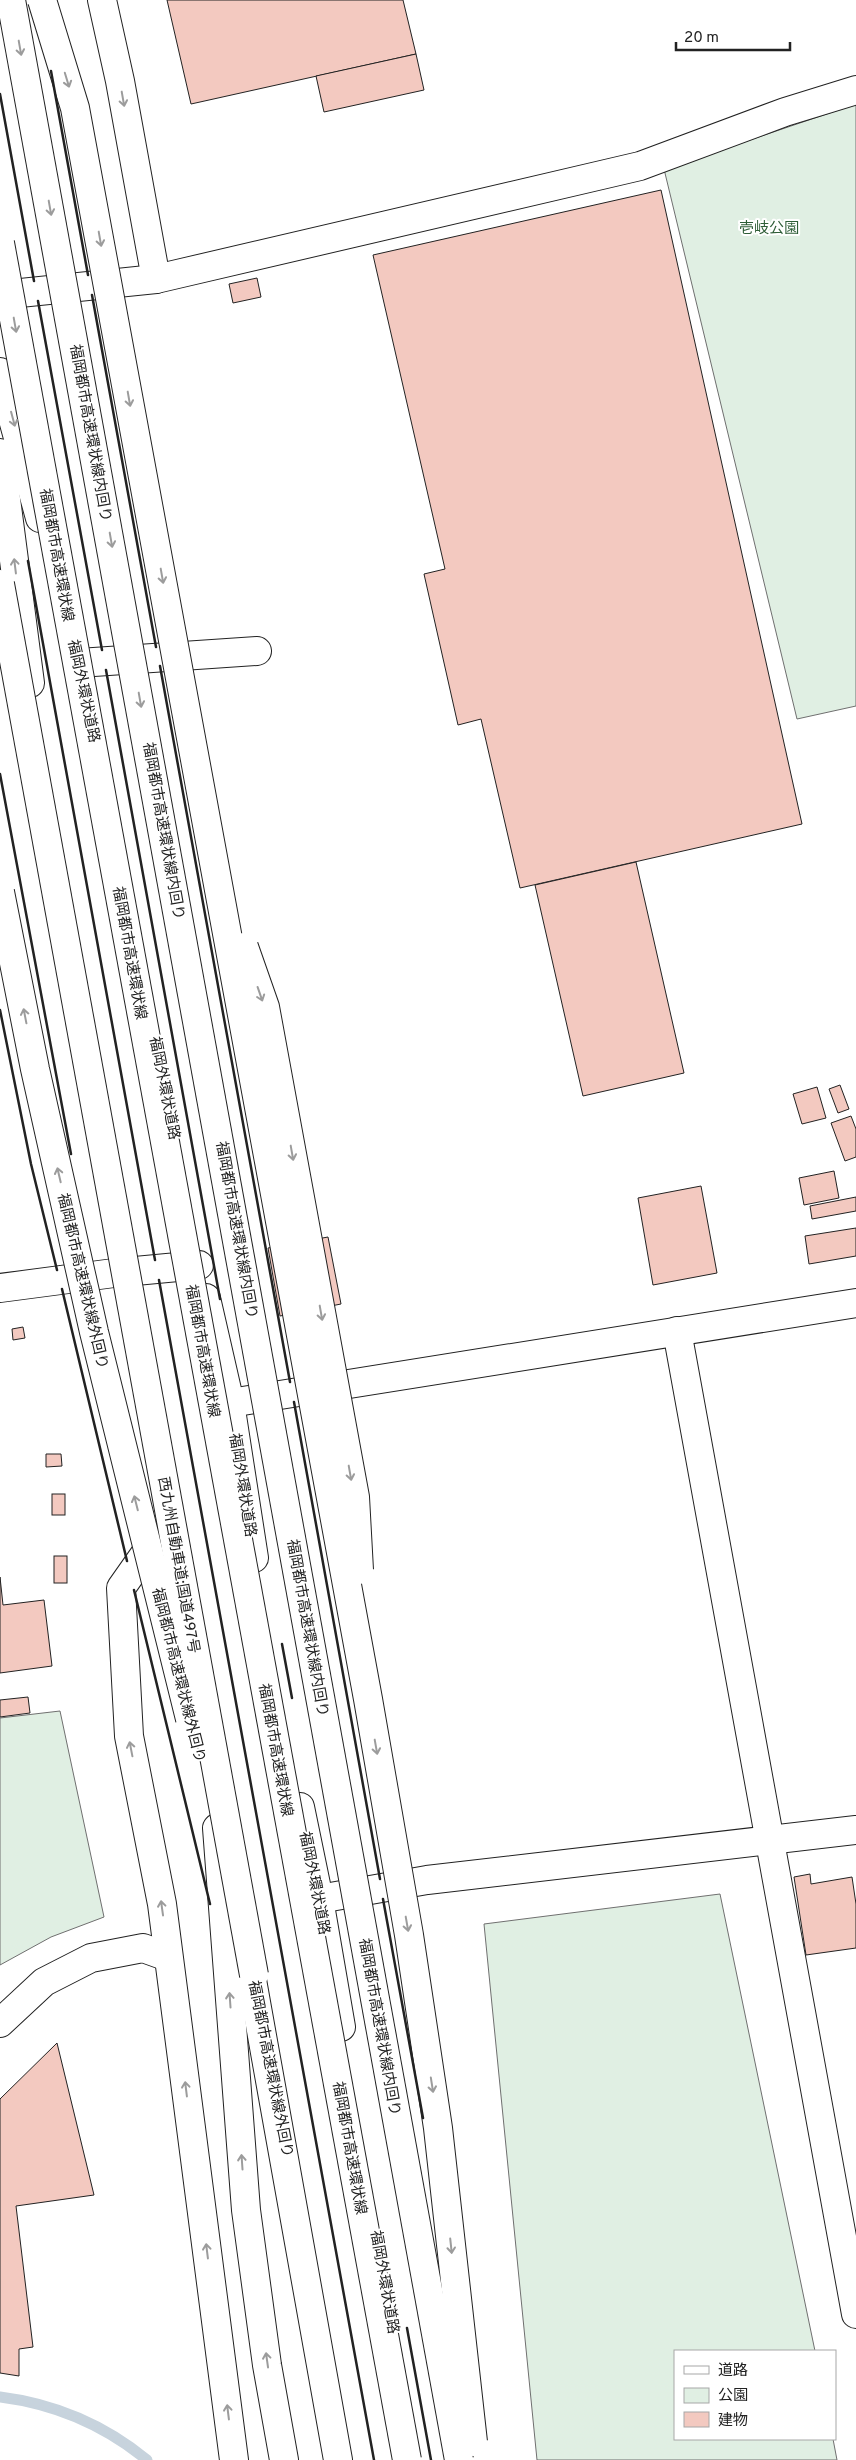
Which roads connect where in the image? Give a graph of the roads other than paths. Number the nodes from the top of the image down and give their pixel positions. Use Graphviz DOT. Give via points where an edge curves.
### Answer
graph roads {
  1 [pos="11,0"];
  2 [pos="42,0"];
  3 [pos="102,0"];
  4 [pos="856,90"];
  5 [pos="0,243"];
  6 [pos="156,279"];
  7 [pos="0,295"];
  8 [pos="0,372"];
  9 [pos="0,453"];
  10 [pos="0,584"];
  11 [pos="257,651"];
  12 [pos="79,663"];
  13 [pos="0,892"];
  14 [pos="199,1265"];
  15 [pos="114,1272"];
  16 [pos="0,1288"];
  17 [pos="856,1303"];
  18 [pos="676,1331"];
  19 [pos="230,1403"];
  20 [pos="166,1523"];
  21 [pos="211,1750"];
  22 [pos="856,1830"];
  23 [pos="768,1840"];
  24 [pos="319,1899"];
  25 [pos="168,1957"];
  26 [pos="254,1976"];
  27 [pos="0,2023"];
  28 [pos="856,2314"];
  29 [pos="234,2460"];
  30 [pos="284,2460"];
  31 [pos="338,2460"];
  32 [pos="343,2460"];
  33 [pos="407,2460"];
  34 [pos="416,2460"];
  35 [pos="460,2460"];
  36 [pos="475,2460"];
  1 -- 35 [label="main road, 福岡都市高速環状線内回り, one-way, bridge"];
  2 -- 36 [label="main road, one-way, bridge" via="76,108 410,1935 438,2128"];
  3 -- 6 [label="main road, one-way"];
  4 -- 6 [label="main road" via="785,112 640,166"];
  5 -- 33 [label="main road, 福岡都市高速環状線, one-way, bridge"];
  6 -- 7 [label="main road"];
  8 -- 12 [label="main road, 福岡外環状道路, one-way"];
  15 -- 9 [label="main road, one-way" via="89,1133"];
  10 -- 26 [label="main road, 西九州自動車道;国道497号, bridge"];
  11 -- 12 [label="main road"];
  12 -- 14 [label="main road, 福岡外環状道路"];
  26 -- 13 [label="main road, 福岡都市高速環状線外回り, one-way, bridge" via="94,1332 35,1069"];
  14 -- 15 [label="main road"];
  14 -- 19 [label="main road, 福岡外環状道路"];
  15 -- 16 [label="main road"];
  15 -- 20 [label="main road"];
  17 -- 18 [label="main road"];
  18 -- 19 [label="main road"];
  18 -- 23 [label="main road"];
  19 -- 24 [label="main road, 福岡外環状道路" via="274,1678"];
  20 -- 21 [label="main road"];
  25 -- 20 [label="main road, one-way" via="162,1904 129,1736 121,1588"];
  30 -- 21 [label="main road, one-way" via="267,2365 246,2210"];
  21 -- 31 [label="main road"];
  22 -- 23 [label="main road"];
  23 -- 24 [label="main road" via="427,1880"];
  23 -- 28 [label="main road"];
  24 -- 34 [label="main road, 福岡外環状道路"];
  25 -- 27 [label="main road" via="143,1948 91,1958 44,1982"];
  29 -- 25 [label="main road, one-way"];
  26 -- 32 [label="main road, 福岡都市高速環状線外回り"];
}
